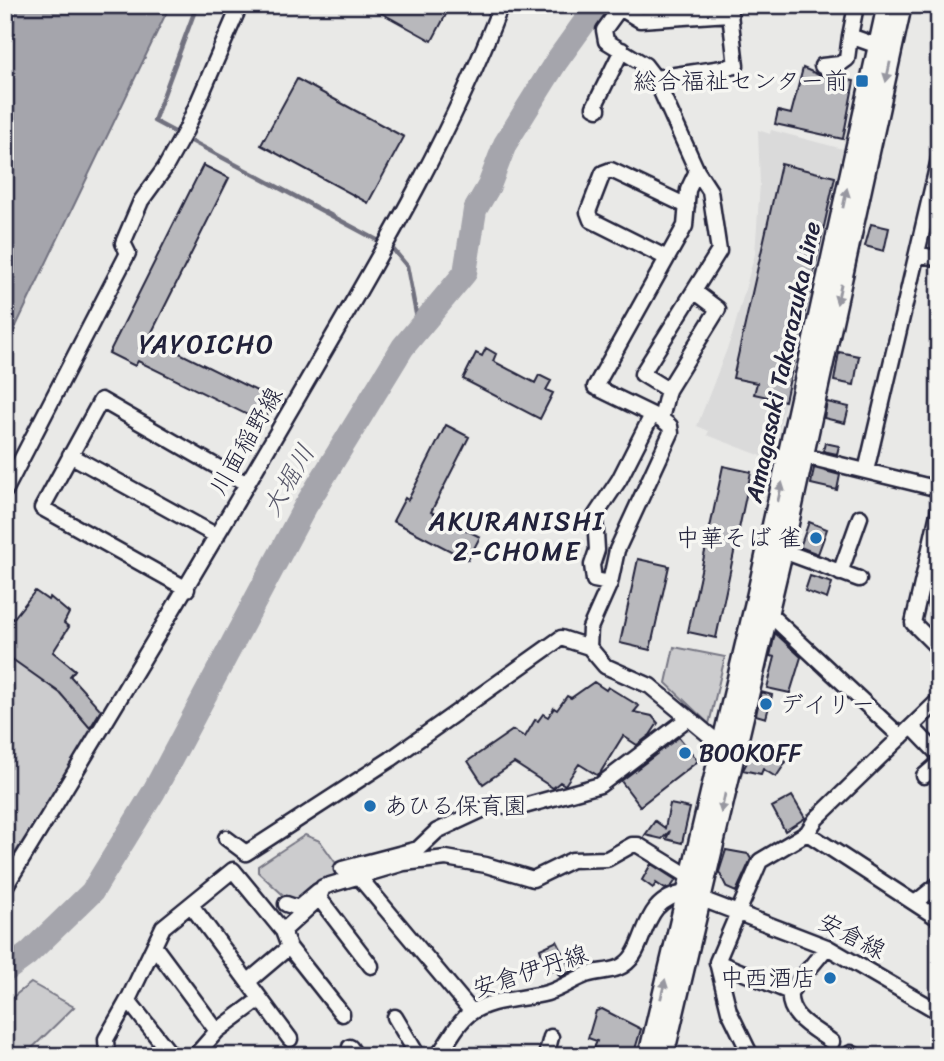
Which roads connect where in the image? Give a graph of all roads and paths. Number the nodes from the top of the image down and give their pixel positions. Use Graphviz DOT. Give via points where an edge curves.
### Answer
graph roads {
  1 [pos="240,5"];
  2 [pos="501,5"];
  3 [pos="853,5"];
  4 [pos="887,5"];
  5 [pos="902,5"];
  6 [pos="621,7"];
  7 [pos="729,10"];
  8 [pos="850,37"];
  9 [pos="878,46"];
  10 [pos="622,50"];
  11 [pos="822,66"];
  12 [pos="655,78"];
  13 [pos="594,107"];
  14 [pos="939,159"];
  15 [pos="697,171"];
  16 [pos="687,206"];
  17 [pos="918,254"];
  18 [pos="667,258"];
  19 [pos="939,259"];
  20 [pos="694,291"];
  21 [pos="668,390"];
  22 [pos="657,417"];
  23 [pos="70,454"];
  24 [pos="804,456"];
  25 [pos="866,471"];
  26 [pos="247,484"];
  27 [pos="939,489"];
  28 [pos="5,491"];
  29 [pos="939,509"];
  30 [pos="860,516"];
  31 [pos="217,537"];
  32 [pos="783,551"];
  33 [pos="840,573"];
  34 [pos="859,579"];
  35 [pos="610,583"];
  36 [pos="187,589"];
  37 [pos="767,612"];
  38 [pos="589,647"];
  39 [pos="939,649"];
  40 [pos="939,700"];
  41 [pos="687,719"];
  42 [pos="906,732"];
  43 [pos="728,746"];
  44 [pos="939,755"];
  45 [pos="939,763"];
  46 [pos="923,776"];
  47 [pos="807,833"];
  48 [pos="226,838"];
  49 [pos="342,869"];
  50 [pos="359,877"];
  51 [pos="939,884"];
  52 [pos="5,887"];
  53 [pos="693,889"];
  54 [pos="319,898"];
  55 [pos="915,903"];
  56 [pos="286,904"];
  57 [pos="191,905"];
  58 [pos="739,911"];
  59 [pos="939,919"];
  60 [pos="283,931"];
  61 [pos="154,946"];
  62 [pos="289,947"];
  63 [pos="827,947"];
  64 [pos="717,962"];
  65 [pos="371,966"];
  66 [pos="250,980"];
  67 [pos="790,992"];
  68 [pos="260,999"];
  69 [pos="128,1000"];
  70 [pos="472,1012"];
  71 [pos="939,1012"];
  72 [pos="342,1014"];
  73 [pos="396,1017"];
  74 [pos="217,1031"];
  75 [pos="551,1037"];
  76 [pos="290,1039"];
  77 [pos="832,1042"];
  78 [pos="443,1054"];
  79 [pos="107,1056"];
  80 [pos="172,1056"];
  81 [pos="195,1056"];
  82 [pos="418,1056"];
  83 [pos="546,1056"];
  84 [pos="648,1056"];
  85 [pos="664,1056"];
  86 [pos="751,1056"];
  1 -- 28 [label="street" via="183,136 141,201 123,243 128,253"];
  2 -- 26 [label="street, 川面稲野線" via="483,51 391,236"];
  3 -- 8 [label="street"];
  4 -- 9 [label="main road, Amagasaki Takarazuka Line"];
  5 -- 24 [label="main road, Amagasaki Takarazuka Line, one-way"];
  6 -- 7 [label="street" via="640,20"];
  6 -- 10 [label="street" via="604,36"];
  7 -- 12 [label="street" via="736,66"];
  8 -- 9 [label="street"];
  8 -- 11 [label="street" via="847,59"];
  43 -- 9 [label="main road, Amagasaki Takarazuka Line, one-way"];
  10 -- 12 [label="street"];
  10 -- 13 [label="street"];
  12 -- 15 [label="street"];
  14 -- 17 [label="street"];
  15 -- 16 [label="street"];
  15 -- 20 [label="street" via="710,191 719,251"];
  16 -- 18 [label="street" via="685,226"];
  16 -- 18 [label="street" via="611,170 603,173 588,212 592,220"];
  17 -- 19 [label="street"];
  17 -- 25 [label="street"];
  18 -- 22 [label="street" via="595,387"];
  20 -- 21 [label="street" via="718,309"];
  20 -- 21 [label="street" via="642,374"];
  21 -- 22 [label="street"];
  22 -- 35 [label="street" via="670,426 671,433 617,550"];
  22 -- 35 [label="street" via="595,516 594,580"];
  23 -- 26 [label="street" via="101,400"];
  23 -- 31 [label="street"];
  23 -- 36 [label="street" via="42,508"];
  24 -- 25 [label="street"];
  24 -- 32 [label="main road, Amagasaki Takarazuka Line"];
  25 -- 27 [label="street"];
  26 -- 31 [label="street, 川面稲野線"];
  29 -- 39 [label="street" via="913,622"];
  30 -- 33 [label="street"];
  31 -- 36 [label="street, 川面稲野線"];
  32 -- 33 [label="street"];
  32 -- 37 [label="main road, Amagasaki Takarazuka Line"];
  33 -- 34 [label="street"];
  35 -- 38 [label="street" via="590,628"];
  36 -- 52 [label="street, 川面稲野線"];
  37 -- 42 [label="street"];
  37 -- 43 [label="main road, Amagasaki Takarazuka Line"];
  38 -- 41 [label="street" via="605,666 650,686"];
  38 -- 48 [label="street" via="561,638 391,759 246,853"];
  40 -- 42 [label="street"];
  41 -- 43 [label="street"];
  41 -- 49 [label="street" via="600,786 517,808 495,804 437,831 418,849"];
  42 -- 44 [label="street"];
  42 -- 47 [label="street"];
  43 -- 53 [label="main road, Amagasaki Takarazuka Line"];
  43 -- 53 [label="main road, Amagasaki Takarazuka Line, one-way"];
  45 -- 46 [label="street"];
  47 -- 55 [label="street"];
  47 -- 58 [label="street" via="760,861"];
  50 -- 53 [label="street" via="404,863 446,858 539,878 572,860 607,859 638,845"];
  50 -- 54 [label="street" via="323,887"];
  50 -- 70 [label="street"];
  51 -- 55 [label="street"];
  53 -- 58 [label="street"];
  53 -- 70 [label="street, 安倉伊丹線" via="677,894 650,914 638,948 618,969"];
  84 -- 53 [label="main road, Amagasaki Takarazuka Line, one-way"];
  53 -- 85 [label="main road, Amagasaki Takarazuka Line"];
  54 -- 56 [label="street" via="318,891 298,908"];
  54 -- 60 [label="street"];
  54 -- 65 [label="street"];
  55 -- 59 [label="street"];
  57 -- 60 [label="street" via="233,870"];
  57 -- 61 [label="street" via="163,927"];
  57 -- 66 [label="street"];
  58 -- 63 [label="street, 安倉線"];
  58 -- 64 [label="street"];
  60 -- 62 [label="street"];
  61 -- 69 [label="street"];
  61 -- 74 [label="street"];
  62 -- 66 [label="street"];
  62 -- 72 [label="street"];
  63 -- 67 [label="street"];
  63 -- 71 [label="street, 安倉線"];
  64 -- 67 [label="street"];
  64 -- 86 [label="street" via="729,1010"];
  66 -- 68 [label="street"];
  67 -- 77 [label="street" via="795,1013"];
  68 -- 74 [label="street"];
  68 -- 76 [label="street"];
  69 -- 79 [label="street" via="106,1039"];
  69 -- 80 [label="street"];
  70 -- 78 [label="street, 安倉伊丹線" via="453,1029"];
  73 -- 82 [label="street"];
  74 -- 81 [label="street"];
  75 -- 83 [label="street"];
}
